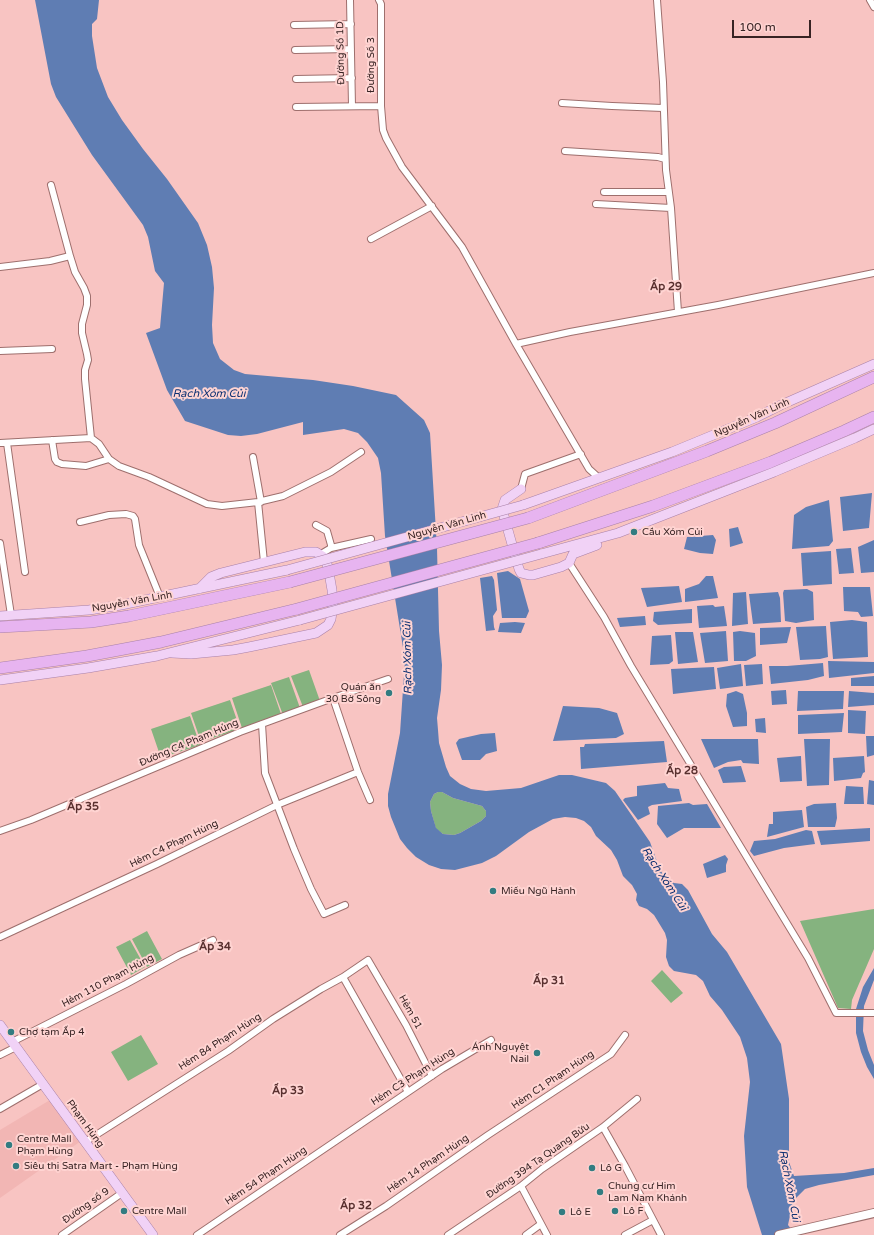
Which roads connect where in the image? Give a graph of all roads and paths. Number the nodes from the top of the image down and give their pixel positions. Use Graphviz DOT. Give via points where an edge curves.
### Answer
graph roads {
  1 [pos="350,0"];
  2 [pos="379,0"];
  3 [pos="657,0"];
  4 [pos="870,0"];
  5 [pos="874,7"];
  6 [pos="351,24"];
  7 [pos="294,25"];
  8 [pos="352,49"];
  9 [pos="295,50"];
  10 [pos="352,78"];
  11 [pos="296,79"];
  12 [pos="562,103"];
  13 [pos="352,106"];
  14 [pos="382,106"];
  15 [pos="296,107"];
  16 [pos="663,108"];
  17 [pos="565,151"];
  18 [pos="665,159"];
  19 [pos="51,185"];
  20 [pos="604,192"];
  21 [pos="668,192"];
  22 [pos="596,204"];
  23 [pos="432,206"];
  24 [pos="671,208"];
  25 [pos="371,240"];
  26 [pos="70,256"];
  27 [pos="0,267"];
  28 [pos="874,273"];
  29 [pos="678,312"];
  30 [pos="516,344"];
  31 [pos="52,349"];
  32 [pos="0,351"];
  33 [pos="874,364"];
  34 [pos="874,377"];
  35 [pos="874,417"];
  36 [pos="874,428"];
  37 [pos="90,438"];
  38 [pos="52,440"];
  39 [pos="3,443"];
  40 [pos="361,452"];
  41 [pos="580,454"];
  42 [pos="253,457"];
  43 [pos="109,459"];
  44 [pos="589,469"];
  45 [pos="599,478"];
  46 [pos="586,483"];
  47 [pos="521,489"];
  48 [pos="260,502"];
  49 [pos="80,522"];
  50 [pos="316,525"];
  51 [pos="618,533"];
  52 [pos="371,539"];
  53 [pos="0,543"];
  54 [pos="331,548"];
  55 [pos="321,554"];
  56 [pos="264,562"];
  57 [pos="570,564"];
  58 [pos="25,572"];
  59 [pos="199,589"];
  60 [pos="160,597"];
  61 [pos="11,615"];
  62 [pos="0,616"];
  63 [pos="0,627"];
  64 [pos="172,653"];
  65 [pos="0,668"];
  66 [pos="388,679"];
  67 [pos="0,680"];
  68 [pos="333,698"];
  69 [pos="262,724"];
  70 [pos="358,772"];
  71 [pos="370,800"];
  72 [pos="277,805"];
  73 [pos="0,831"];
  74 [pos="345,905"];
  75 [pos="0,937"];
  76 [pos="213,940"];
  77 [pos="368,960"];
  78 [pos="343,977"];
  79 [pos="871,1013"];
  80 [pos="0,1025"];
  81 [pos="625,1035"];
  82 [pos="491,1040"];
  83 [pos="14,1044"];
  84 [pos="0,1055"];
  85 [pos="432,1076"];
  86 [pos="43,1084"];
  87 [pos="408,1092"];
  88 [pos="637,1099"];
  89 [pos="0,1108"];
  90 [pos="603,1127"];
  91 [pos="346,1134"];
  92 [pos="488,1136"];
  93 [pos="85,1142"];
  94 [pos="521,1186"];
  95 [pos="122,1193"];
  96 [pos="872,1216"];
  97 [pos="653,1220"];
  98 [pos="541,1224"];
  99 [pos="150,1234"];
  100 [pos="62,1235"];
  101 [pos="197,1235"];
  102 [pos="340,1235"];
  103 [pos="448,1235"];
  104 [pos="526,1235"];
  105 [pos="547,1235"];
  106 [pos="625,1235"];
  107 [pos="661,1235"];
  108 [pos="779,1235"];
  109 [pos="802,1235"];
  1 -- 6 [label="street, Đường Số 1D"];
  2 -- 14 [label="street, Đường Số 3"];
  3 -- 16 [label="street"];
  4 -- 5 [label="street"];
  6 -- 7 [label="street"];
  6 -- 8 [label="street, Đường Số 1D"];
  8 -- 9 [label="street"];
  8 -- 10 [label="street, Đường Số 1D"];
  10 -- 11 [label="street"];
  10 -- 13 [label="street, Đường Số 1D"];
  12 -- 16 [label="street"];
  13 -- 14 [label="street"];
  13 -- 15 [label="street"];
  14 -- 23 [label="street, Đường Số 3" via="383,130 388,143 402,167"];
  16 -- 18 [label="street"];
  17 -- 18 [label="street"];
  18 -- 21 [label="street"];
  19 -- 26 [label="street"];
  20 -- 21 [label="street"];
  21 -- 24 [label="street"];
  22 -- 24 [label="street"];
  23 -- 25 [label="street"];
  23 -- 30 [label="street" via="462,247"];
  24 -- 29 [label="street"];
  26 -- 27 [label="street"];
  26 -- 37 [label="street" via="87,296 82,333 88,360 85,379"];
  28 -- 29 [label="street"];
  29 -- 30 [label="street"];
  30 -- 41 [label="street"];
  31 -- 32 [label="street"];
  33 -- 45 [label="main road, Nguyễn Văn Linh" via="756,418"];
  34 -- 63 [label="highway, Nguyễn Văn Linh, bridge" via="749,434 528,518 290,582 129,616 91,622"];
  35 -- 65 [label="highway, bridge" via="771,462 653,506 538,543 297,609 161,642 87,656"];
  36 -- 51 [label="main road" via="774,472"];
  37 -- 38 [label="street"];
  37 -- 43 [label="street" via="99,444"];
  38 -- 39 [label="street"];
  38 -- 43 [label="street" via="55,459 62,464 86,466"];
  39 -- 58 [label="street"];
  40 -- 48 [label="street" via="304,486 283,496"];
  41 -- 44 [label="street"];
  41 -- 47 [label="street" via="525,474"];
  42 -- 48 [label="street"];
  43 -- 48 [label="street" via="119,466 150,477 207,504 222,506"];
  44 -- 45 [label="street"];
  44 -- 46 [label="street"];
  45 -- 46 [label="main road, Nguyễn Văn Linh"];
  46 -- 59 [label="main road, Nguyễn Văn Linh, bridge" via="523,505 287,570"];
  47 -- 57 [label="main road" via="505,500 502,509 518,569 524,574 533,575"];
  48 -- 56 [label="street"];
  49 -- 60 [label="street" via="109,515 133,516 139,545"];
  50 -- 54 [label="street" via="328,531"];
  51 -- 57 [label="main road" via="616,538 573,554"];
  51 -- 64 [label="main road, bridge"];
  52 -- 54 [label="street"];
  53 -- 61 [label="street"];
  54 -- 55 [label="street"];
  55 -- 56 [label="main road" via="310,551"];
  55 -- 64 [label="main road" via="328,567 333,605 331,619 322,630 233,650"];
  56 -- 59 [label="main road" via="215,574"];
  57 -- 79 [label="street" via="808,958 836,1013"];
  59 -- 60 [label="main road, Nguyễn Văn Linh"];
  60 -- 61 [label="main road, Nguyễn Văn Linh" via="89,610"];
  61 -- 62 [label="main road, Nguyễn Văn Linh"];
  64 -- 67 [label="main road"];
  66 -- 68 [label="street, Đường C4 Phạm Hủng"];
  68 -- 69 [label="street, Đường C4 Phạm Hủng"];
  68 -- 70 [label="street"];
  69 -- 72 [label="street" via="265,773"];
  69 -- 73 [label="street, Đường C4 Phạm Hủng"];
  70 -- 71 [label="street"];
  70 -- 72 [label="street, Hẻm C4 Phạm Hùng"];
  72 -- 74 [label="street" via="298,860 324,914"];
  72 -- 75 [label="street, Hẻm C4 Phạm Hùng"];
  76 -- 83 [label="street, Hẻm 110 Phạm Hùng" via="179,955"];
  77 -- 78 [label="street, Hẻm 84 Phạm Hùng"];
  77 -- 85 [label="street, Hẻm 51"];
  78 -- 87 [label="street"];
  78 -- 93 [label="street, Hẻm 84 Phạm Hùng"];
  80 -- 83 [label="main road, Phạm Hùng"];
  81 -- 92 [label="street, Hẻm C1 Phạm Hùng" via="610,1054"];
  82 -- 85 [label="street, Hẻm C3 Phạm Hùng"];
  83 -- 84 [label="street, Hẻm 110 Phạm Hùng"];
  83 -- 86 [label="main road, Phạm Hùng"];
  85 -- 87 [label="street, Hẻm C3 Phạm Hùng"];
  86 -- 89 [label="street"];
  86 -- 93 [label="main road, Phạm Hùng"];
  87 -- 91 [label="street, Hẻm C3 Phạm Hùng"];
  88 -- 90 [label="street, Đường 394 Tạ Quang Bửu"];
  90 -- 94 [label="street, Đường 394 Tạ Quang Bửu"];
  90 -- 97 [label="street"];
  91 -- 101 [label="street, Hẻm 54 Phạm Hùng"];
  92 -- 102 [label="street, Hẻm 14 Phạm Hùng"];
  93 -- 95 [label="main road, Phạm Hùng"];
  94 -- 98 [label="street"];
  94 -- 103 [label="street, Đường 394 Tạ Quang Bửu"];
  95 -- 99 [label="main road, Phạm Hùng"];
  95 -- 100 [label="street, Đường số 9"];
  96 -- 108 [label="main road"];
  96 -- 109 [label="main road"];
  97 -- 106 [label="street"];
  97 -- 107 [label="street"];
  98 -- 104 [label="street"];
  98 -- 105 [label="street"];
}
